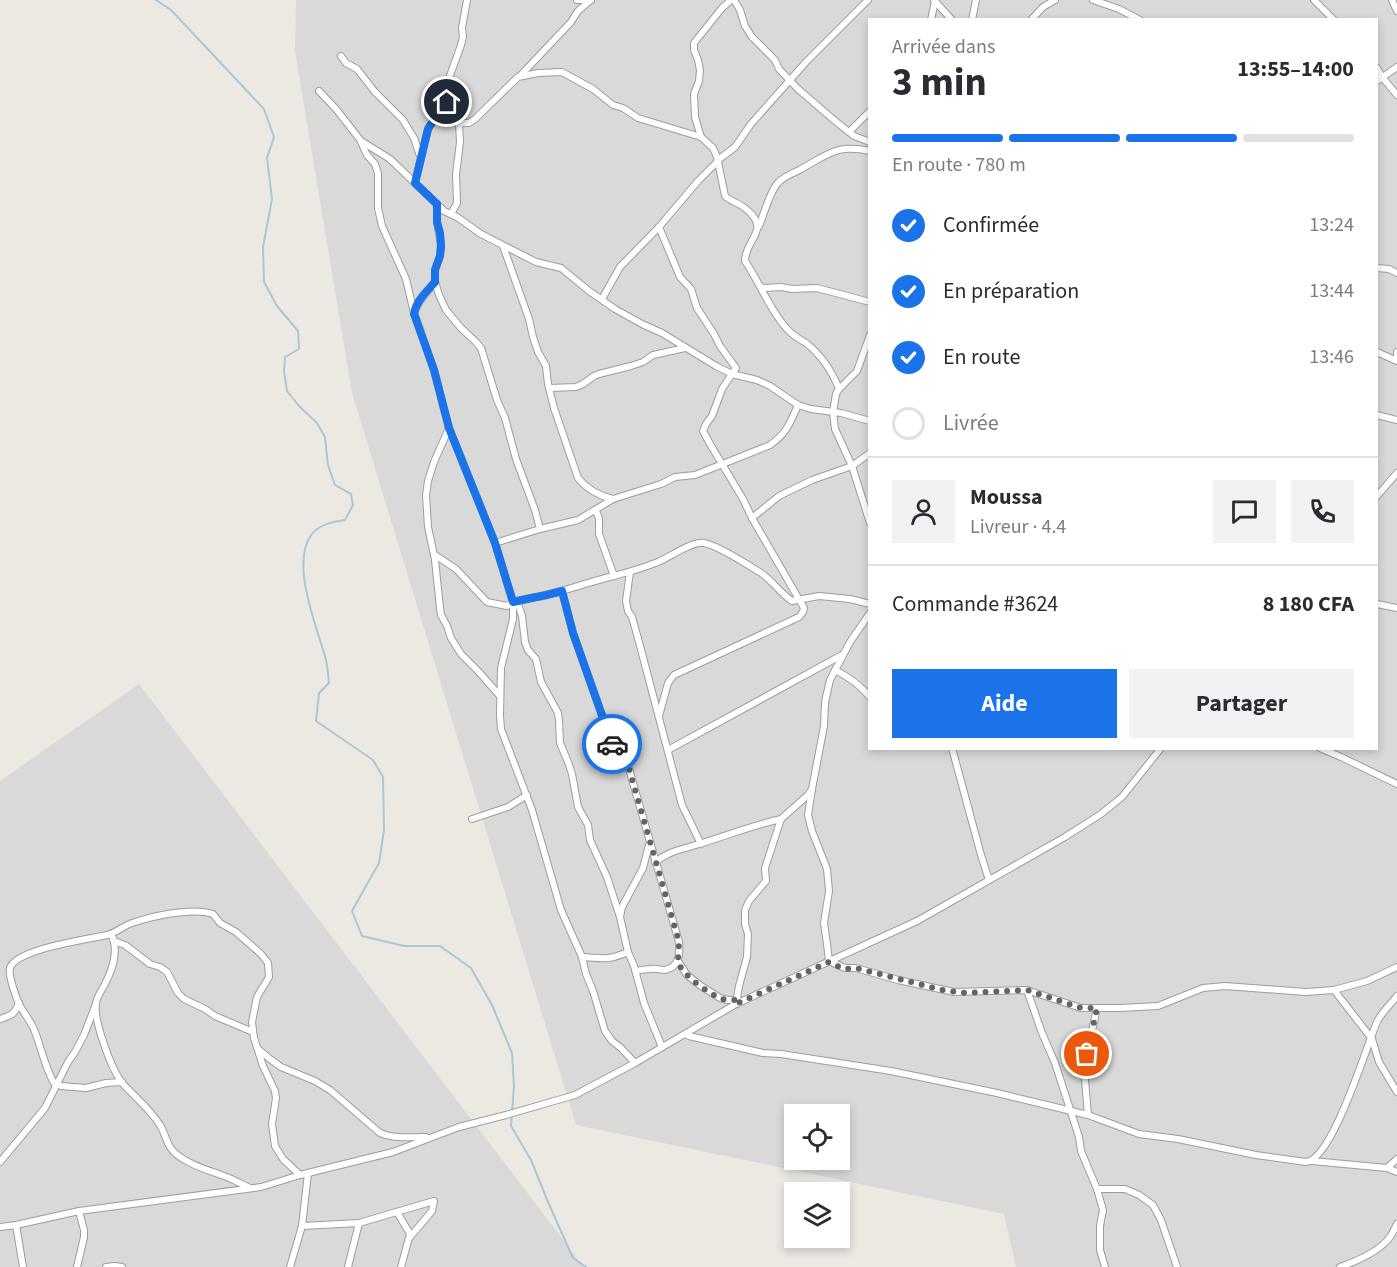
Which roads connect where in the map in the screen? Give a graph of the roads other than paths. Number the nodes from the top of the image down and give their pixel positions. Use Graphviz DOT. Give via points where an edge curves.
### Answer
graph roads {
  1 [pos="467,0"];
  2 [pos="577,0"];
  3 [pos="591,0"];
  4 [pos="733,0"];
  5 [pos="868,0"];
  6 [pos="934,0"];
  7 [pos="976,0"];
  8 [pos="1055,0"];
  9 [pos="1093,0"];
  10 [pos="1314,0"];
  11 [pos="1392,0"];
  12 [pos="1397,10"];
  13 [pos="931,18"];
  14 [pos="950,18"];
  15 [pos="972,18"];
  16 [pos="1033,18"];
  17 [pos="1136,18"];
  18 [pos="1332,18"];
  19 [pos="341,56"];
  20 [pos="1397,67"];
  21 [pos="1379,74"];
  22 [pos="518,77"];
  23 [pos="789,80"];
  24 [pos="319,91"];
  25 [pos="446,94"];
  26 [pos="1397,95"];
  27 [pos="868,113"];
  28 [pos="459,123"];
  29 [pos="849,132"];
  30 [pos="701,137"];
  31 [pos="361,141"];
  32 [pos="868,141"];
  33 [pos="868,151"];
  34 [pos="420,157"];
  35 [pos="718,161"];
  36 [pos="415,183"];
  37 [pos="437,204"];
  38 [pos="451,214"];
  39 [pos="659,227"];
  40 [pos="758,227"];
  41 [pos="503,246"];
  42 [pos="1378,268"];
  43 [pos="1397,273"];
  44 [pos="435,282"];
  45 [pos="761,287"];
  46 [pos="602,298"];
  47 [pos="868,301"];
  48 [pos="414,314"];
  49 [pos="868,341"];
  50 [pos="686,348"];
  51 [pos="1378,352"];
  52 [pos="1397,352"];
  53 [pos="732,374"];
  54 [pos="549,388"];
  55 [pos="839,388"];
  56 [pos="798,405"];
  57 [pos="832,412"];
  58 [pos="1378,415"];
  59 [pos="1397,420"];
  60 [pos="868,421"];
  61 [pos="449,428"];
  62 [pos="868,454"];
  63 [pos="722,463"];
  64 [pos="852,466"];
  65 [pos="1396,475"];
  66 [pos="1378,495"];
  67 [pos="613,500"];
  68 [pos="596,511"];
  69 [pos="868,511"];
  70 [pos="752,518"];
  71 [pos="540,529"];
  72 [pos="495,543"];
  73 [pos="434,554"];
  74 [pos="630,572"];
  75 [pos="614,576"];
  76 [pos="562,591"];
  77 [pos="799,599"];
  78 [pos="515,601"];
  79 [pos="868,604"];
  80 [pos="1378,604"];
  81 [pos="1397,608"];
  82 [pos="868,616"];
  83 [pos="842,655"];
  84 [pos="835,670"];
  85 [pos="868,695"];
  86 [pos="500,697"];
  87 [pos="658,716"];
  88 [pos="668,750"];
  89 [pos="953,750"];
  90 [pos="1159,750"];
  91 [pos="1325,750"];
  92 [pos="1397,784"];
  93 [pos="812,789"];
  94 [pos="527,795"];
  95 [pos="471,819"];
  96 [pos="781,819"];
  97 [pos="649,841"];
  98 [pos="701,844"];
  99 [pos="655,862"];
  100 [pos="989,880"];
  101 [pos="620,917"];
  102 [pos="113,938"];
  103 [pos="628,952"];
  104 [pos="582,957"];
  105 [pos="678,961"];
  106 [pos="829,962"];
  107 [pos="1397,967"];
  108 [pos="636,971"];
  109 [pos="1027,990"];
  110 [pos="1334,990"];
  111 [pos="1397,996"];
  112 [pos="736,1002"];
  113 [pos="19,1003"];
  114 [pos="96,1003"];
  115 [pos="1097,1008"];
  116 [pos="0,1019"];
  117 [pos="253,1032"];
  118 [pos="685,1034"];
  119 [pos="1372,1039"];
  120 [pos="255,1046"];
  121 [pos="662,1047"];
  122 [pos="634,1063"];
  123 [pos="122,1082"];
  124 [pos="57,1085"];
  125 [pos="1397,1092"];
  126 [pos="1070,1110"];
  127 [pos="1088,1115"];
  128 [pos="431,1137"];
  129 [pos="1397,1159"];
  130 [pos="1311,1161"];
  131 [pos="0,1162"];
  132 [pos="1387,1168"];
  133 [pos="1397,1172"];
  134 [pos="308,1173"];
  135 [pos="300,1175"];
  136 [pos="250,1188"];
  137 [pos="1097,1189"];
  138 [pos="79,1211"];
  139 [pos="397,1212"];
  140 [pos="359,1223"];
  141 [pos="1397,1224"];
  142 [pos="16,1225"];
  143 [pos="302,1226"];
  144 [pos="0,1227"];
  145 [pos="410,1237"];
  146 [pos="23,1267"];
  147 [pos="77,1267"];
  148 [pos="106,1267"];
  149 [pos="122,1267"];
  150 [pos="290,1267"];
  151 [pos="348,1267"];
  152 [pos="401,1267"];
  153 [pos="1105,1267"];
  154 [pos="1177,1267"];
  155 [pos="1340,1267"];
  1 -- 25 [label="street" via="463,37 448,76"];
  2 -- 3 [label="street"];
  3 -- 22 [label="street"];
  4 -- 23 [label="street" via="752,37"];
  4 -- 30 [label="street" via="694,43 700,75 693,106"];
  5 -- 23 [label="street"];
  6 -- 13 [label="street"];
  6 -- 14 [label="street"];
  7 -- 15 [label="street"];
  8 -- 16 [label="street"];
  9 -- 17 [label="street"];
  10 -- 18 [label="street"];
  11 -- 12 [label="street"];
  19 -- 34 [label="street" via="403,120"];
  20 -- 21 [label="street"];
  21 -- 26 [label="street"];
  22 -- 28 [label="street" via="475,119"];
  22 -- 30 [label="street" via="562,72 638,118"];
  23 -- 29 [label="street"];
  23 -- 35 [label="street" via="735,147"];
  24 -- 31 [label="street"];
  25 -- 28 [label="street"];
  25 -- 34 [label="street" via="446,106 428,129"];
  27 -- 29 [label="street"];
  28 -- 38 [label="street" via="458,196"];
  29 -- 32 [label="street"];
  30 -- 35 [label="street" via="713,148"];
  31 -- 36 [label="street" via="390,159"];
  31 -- 48 [label="street" via="378,173 382,226 403,272"];
  33 -- 40 [label="street" via="837,149 784,177 770,196"];
  34 -- 36 [label="street"];
  35 -- 39 [label="street"];
  35 -- 40 [label="street" via="725,196 744,207"];
  36 -- 37 [label="street"];
  37 -- 38 [label="street"];
  37 -- 44 [label="street" via="441,245"];
  38 -- 41 [label="street"];
  39 -- 46 [label="street" via="620,267"];
  39 -- 53 [label="street" via="680,277 691,289 697,308 735,366"];
  40 -- 45 [label="street" via="745,261"];
  41 -- 46 [label="street" via="536,262 561,268"];
  41 -- 54 [label="street" via="535,345 546,366"];
  42 -- 43 [label="street"];
  44 -- 48 [label="street"];
  44 -- 71 [label="street" via="446,310 481,348"];
  45 -- 47 [label="street" via="817,288"];
  45 -- 55 [label="street" via="788,330 819,356"];
  46 -- 50 [label="street"];
  48 -- 61 [label="street"];
  49 -- 55 [label="street" via="857,371"];
  50 -- 53 [label="street"];
  50 -- 54 [label="street" via="599,374 576,387"];
  51 -- 52 [label="street" via="1397,361"];
  53 -- 56 [label="street" via="770,386"];
  53 -- 63 [label="street" via="703,431"];
  54 -- 67 [label="street" via="578,478 599,495"];
  55 -- 57 [label="street"];
  56 -- 57 [label="street"];
  56 -- 63 [label="street" via="779,439"];
  57 -- 60 [label="street"];
  57 -- 64 [label="street" via="835,429"];
  58 -- 59 [label="street"];
  61 -- 72 [label="street"];
  61 -- 73 [label="street" via="434,462 426,495"];
  62 -- 64 [label="street"];
  63 -- 67 [label="street"];
  63 -- 70 [label="street"];
  64 -- 69 [label="street"];
  64 -- 70 [label="street" via="779,496"];
  65 -- 66 [label="street"];
  67 -- 68 [label="street"];
  68 -- 71 [label="street" via="579,520"];
  68 -- 75 [label="street" via="599,534"];
  70 -- 77 [label="street"];
  71 -- 72 [label="street"];
  72 -- 78 [label="street"];
  73 -- 78 [label="street" via="456,569 487,602 507,606"];
  73 -- 86 [label="street" via="441,615 451,638"];
  74 -- 75 [label="street"];
  74 -- 77 [label="street" via="704,543 761,573 792,601"];
  74 -- 87 [label="street" via="628,610"];
  75 -- 76 [label="street"];
  76 -- 78 [label="street"];
  76 -- 97 [label="street" via="615,753 629,769"];
  77 -- 79 [label="street" via="830,596"];
  77 -- 87 [label="street" via="804,608 799,616 674,675"];
  78 -- 86 [label="street" via="501,668"];
  78 -- 101 [label="street" via="528,650 536,659 541,682 558,713 560,743 572,774 578,807"];
  80 -- 81 [label="street"];
  82 -- 83 [label="street"];
  83 -- 84 [label="street"];
  83 -- 88 [label="street"];
  84 -- 85 [label="street" via="851,678"];
  84 -- 93 [label="street" via="825,702"];
  86 -- 94 [label="street" via="501,729"];
  87 -- 88 [label="street"];
  88 -- 98 [label="street" via="682,805"];
  89 -- 100 [label="street"];
  90 -- 100 [label="street" via="1122,797 1101,814"];
  91 -- 92 [label="street"];
  93 -- 96 [label="street"];
  93 -- 106 [label="street" via="808,815 827,869 829,891 824,923"];
  94 -- 95 [label="street" via="508,807"];
  94 -- 104 [label="street" via="561,910"];
  96 -- 98 [label="street"];
  96 -- 112 [label="street" via="765,868 766,881 745,910 747,957"];
  97 -- 99 [label="street"];
  97 -- 101 [label="street" via="643,868"];
  98 -- 99 [label="street" via="666,854"];
  99 -- 105 [label="street" via="679,942"];
  100 -- 106 [label="street" via="917,921"];
  101 -- 103 [label="street"];
  102 -- 113 [label="street" via="61,944 15,961 10,974"];
  102 -- 114 [label="street" via="112,969"];
  102 -- 117 [label="street" via="167,972 184,999"];
  102 -- 117 [label="street" via="131,923 161,915 213,914 268,963 269,977 257,998"];
  103 -- 104 [label="street" via="606,960"];
  103 -- 108 [label="street"];
  104 -- 122 [label="street" via="605,1031"];
  105 -- 108 [label="street" via="665,970"];
  105 -- 112 [label="street" via="701,986 720,998"];
  106 -- 109 [label="street" via="844,969 856,968 954,992"];
  106 -- 112 [label="street"];
  107 -- 110 [label="street"];
  108 -- 121 [label="street"];
  109 -- 115 [label="street" via="1081,1008"];
  109 -- 126 [label="street"];
  110 -- 115 [label="street" via="1226,986 1203,988 1158,1006"];
  110 -- 119 [label="street"];
  111 -- 119 [label="street" via="1378,1019"];
  112 -- 118 [label="street"];
  113 -- 116 [label="street" via="12,1016"];
  113 -- 124 [label="street"];
  114 -- 123 [label="street" via="102,1039"];
  114 -- 124 [label="street"];
  115 -- 127 [label="street" via="1087,1054"];
  117 -- 120 [label="street"];
  118 -- 121 [label="street"];
  118 -- 126 [label="street" via="763,1053 891,1071"];
  119 -- 125 [label="street" via="1379,1062"];
  119 -- 130 [label="street" via="1335,1129"];
  120 -- 128 [label="street" via="281,1067 330,1090 380,1133"];
  120 -- 135 [label="street" via="275,1091 275,1146"];
  121 -- 122 [label="street"];
  122 -- 128 [label="street" via="575,1095"];
  123 -- 124 [label="street" via="86,1088"];
  123 -- 136 [label="street" via="157,1121 175,1154"];
  124 -- 131 [label="street" via="45,1108"];
  126 -- 127 [label="street"];
  126 -- 137 [label="street"];
  127 -- 130 [label="street" via="1144,1135"];
  128 -- 134 [label="street" via="393,1152"];
  129 -- 132 [label="street"];
  130 -- 132 [label="street"];
  132 -- 133 [label="street"];
  134 -- 135 [label="street"];
  134 -- 143 [label="street"];
  135 -- 136 [label="street"];
  136 -- 138 [label="street"];
  137 -- 153 [label="street" via="1103,1210 1100,1250"];
  137 -- 154 [label="street" via="1125,1189 1153,1205"];
  138 -- 142 [label="street"];
  138 -- 147 [label="street" via="84,1237"];
  139 -- 140 [label="street"];
  139 -- 145 [label="street"];
  139 -- 145 [label="street" via="434,1201 430,1213"];
  140 -- 143 [label="street"];
  140 -- 151 [label="street"];
  141 -- 155 [label="street" via="1377,1249"];
  142 -- 144 [label="street"];
  142 -- 146 [label="street"];
  143 -- 150 [label="street"];
  145 -- 152 [label="street"];
  148 -- 149 [label="street"];
}
